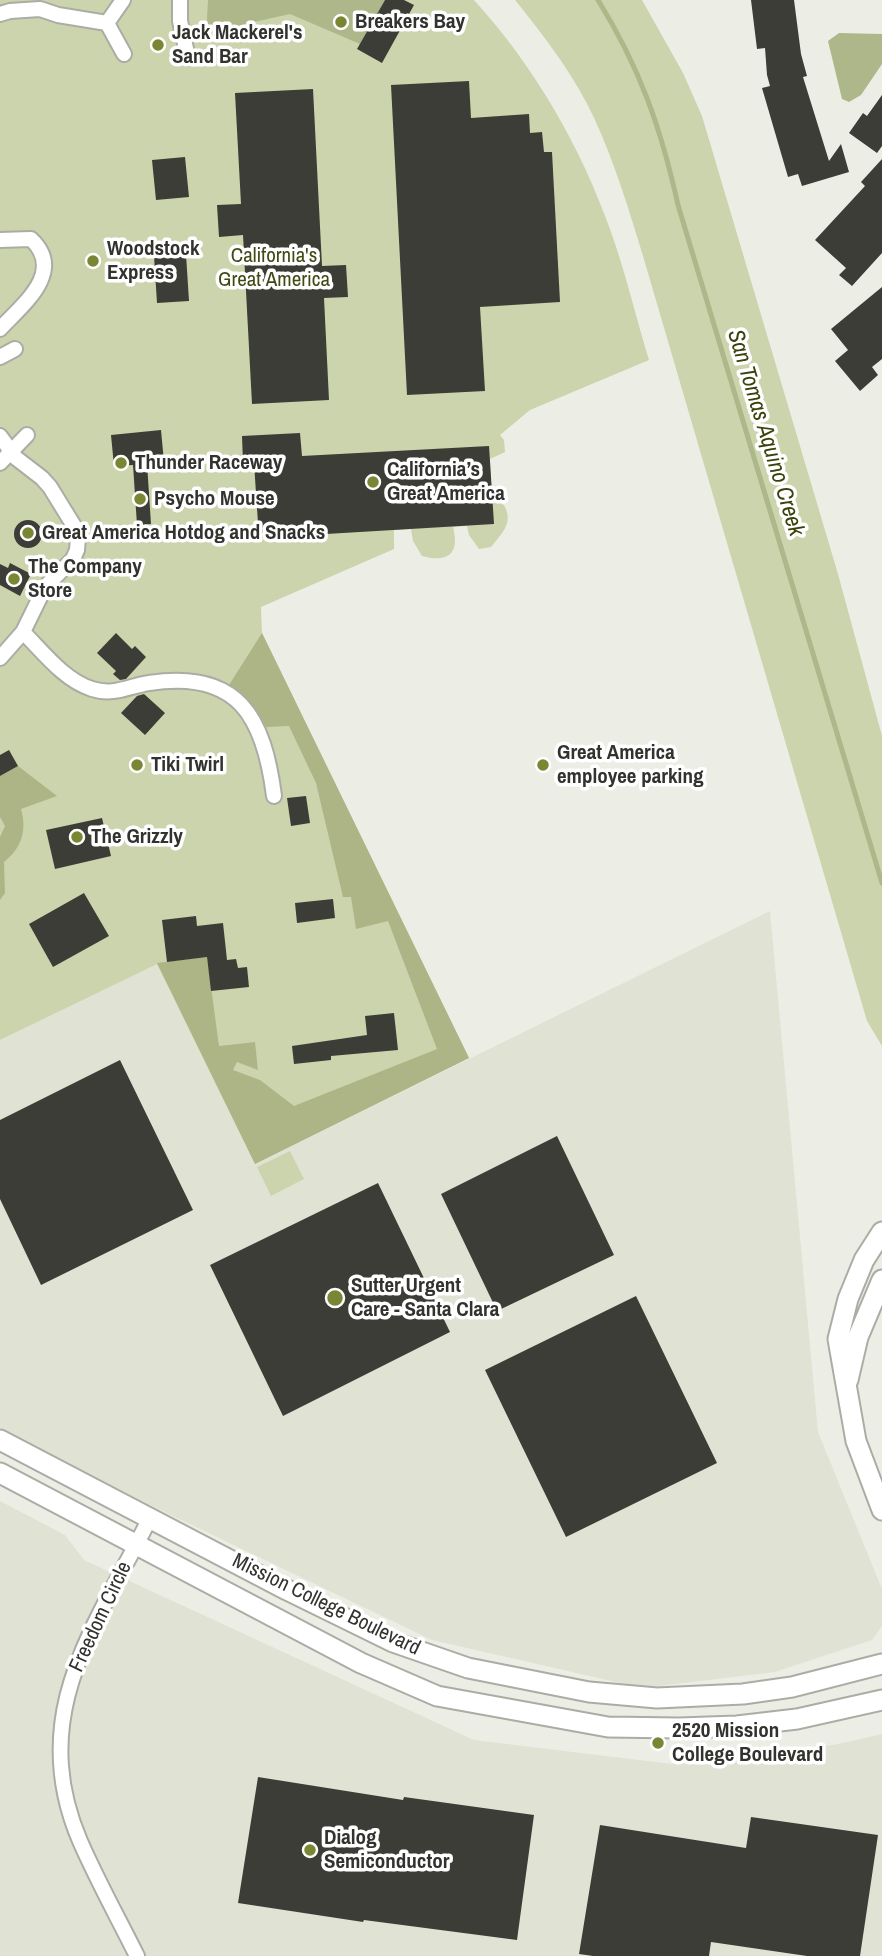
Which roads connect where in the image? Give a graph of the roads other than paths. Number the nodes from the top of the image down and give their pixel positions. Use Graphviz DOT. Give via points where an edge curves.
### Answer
graph roads {
  1 [pos="123,0"];
  2 [pos="180,0"];
  3 [pos="0,14"];
  4 [pos="107,23"];
  5 [pos="124,54"];
  6 [pos="188,58"];
  7 [pos="0,240"];
  8 [pos="0,330"];
  9 [pos="15,349"];
  10 [pos="0,357"];
  11 [pos="27,435"];
  12 [pos="0,436"];
  13 [pos="12,453"];
  14 [pos="0,463"];
  15 [pos="23,632"];
  16 [pos="0,658"];
  17 [pos="274,796"];
  18 [pos="882,1232"];
  19 [pos="882,1280"];
  20 [pos="846,1391"];
  21 [pos="0,1440"];
  22 [pos="0,1473"];
  23 [pos="882,1510"];
  24 [pos="150,1518"];
  25 [pos="136,1545"];
  26 [pos="882,1664"];
  27 [pos="882,1700"];
  28 [pos="137,1956"];
  1 -- 4 [label="street"];
  2 -- 6 [label="street"];
  3 -- 4 [label="street" via="40,9"];
  4 -- 5 [label="street"];
  7 -- 8 [label="street" via="31,239 44,259 43,278"];
  9 -- 10 [label="street"];
  11 -- 13 [label="street"];
  12 -- 13 [label="street"];
  13 -- 14 [label="street"];
  13 -- 15 [label="street" via="50,487 78,538 73,559 45,587"];
  15 -- 16 [label="street"];
  15 -- 17 [label="street" via="59,669 95,690 181,681 225,693 248,712 260,731"];
  18 -- 20 [label="main road" via="864,1259 838,1339"];
  19 -- 20 [label="main road" via="859,1337"];
  20 -- 23 [label="main road" via="856,1441"];
  21 -- 24 [label="main road, Mission College Boulevard"];
  22 -- 25 [label="main road, Mission College Boulevard"];
  24 -- 25 [label="street, Freedom Circle"];
  24 -- 26 [label="main road, Mission College Boulevard" via="393,1642 495,1674 589,1692 657,1698 792,1687"];
  25 -- 27 [label="main road, Mission College Boulevard" via="361,1663 437,1696 608,1727 678,1728 797,1719"];
  25 -- 28 [label="street, Freedom Circle" via="83,1647 61,1718 60,1749 62,1782 80,1840"];
}
